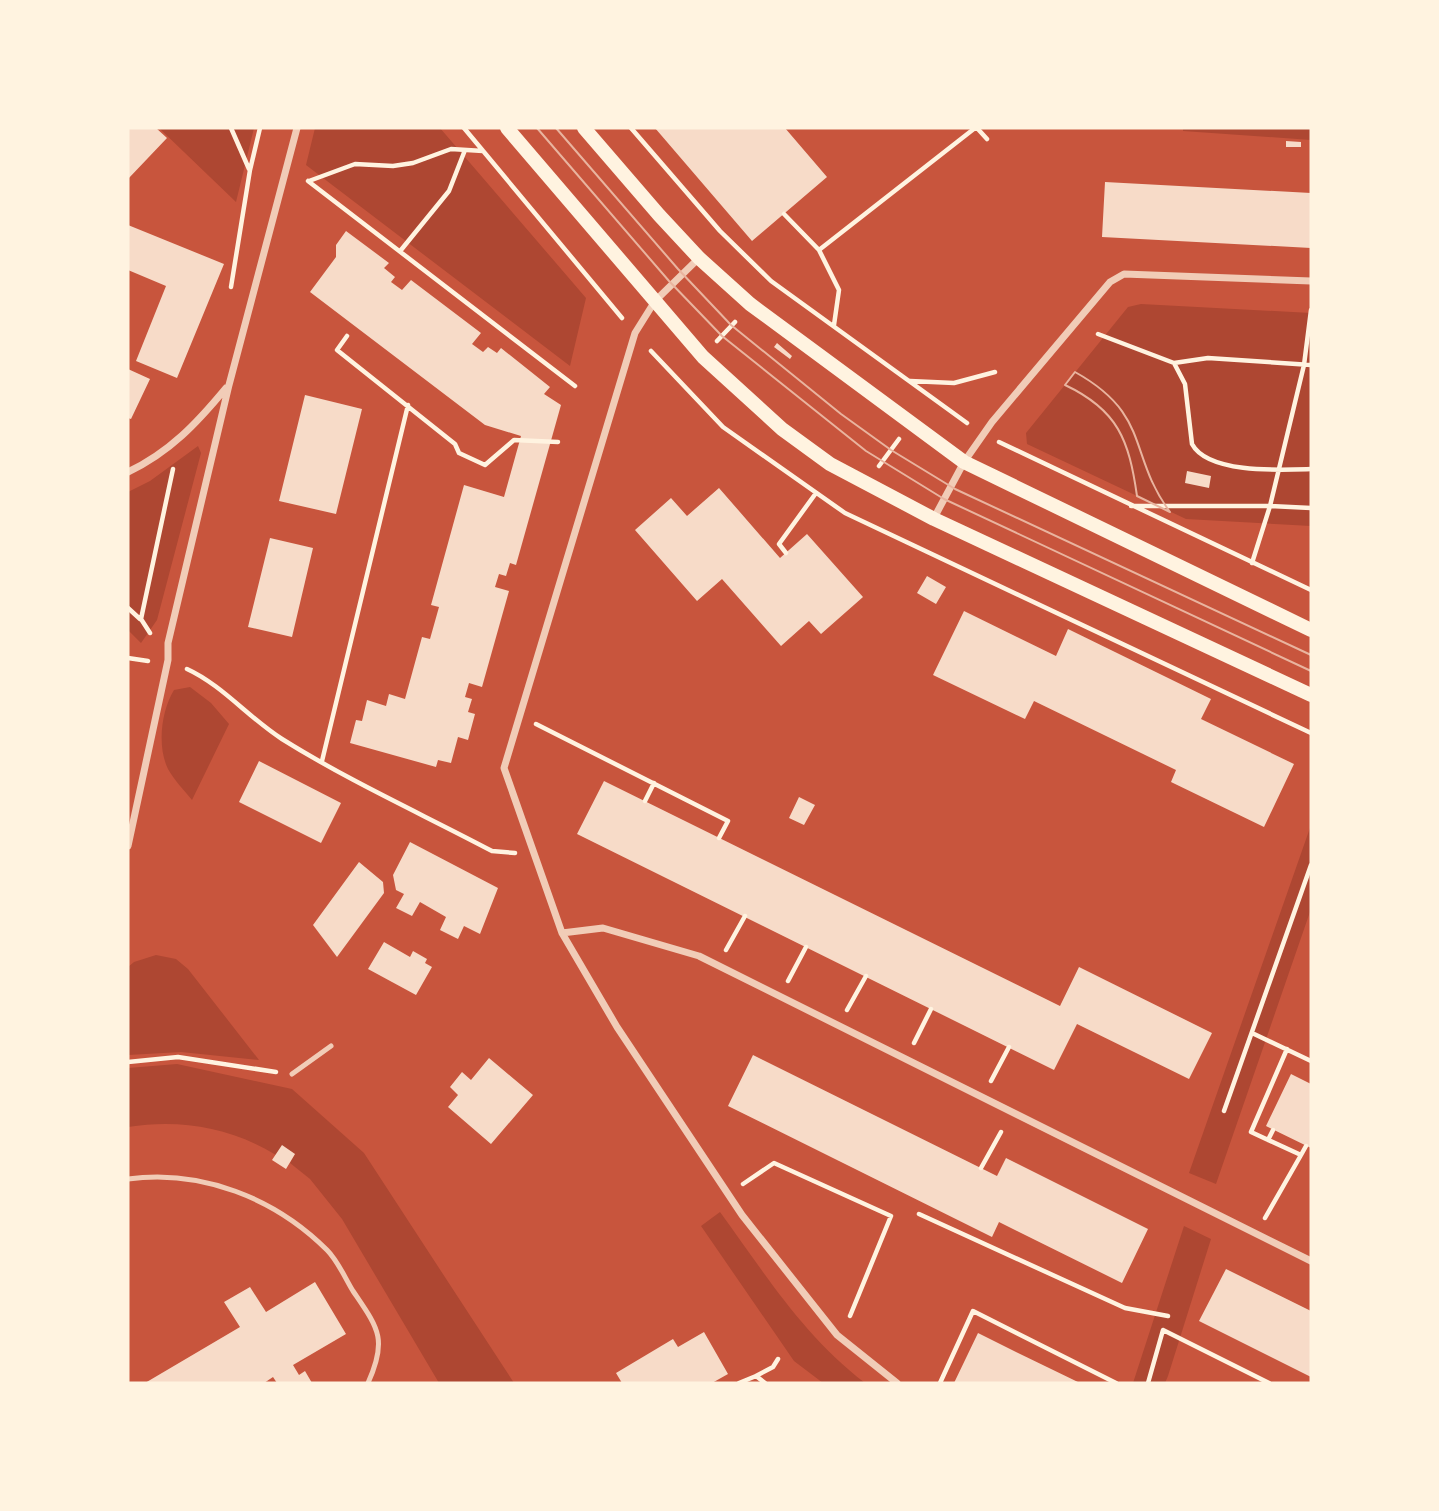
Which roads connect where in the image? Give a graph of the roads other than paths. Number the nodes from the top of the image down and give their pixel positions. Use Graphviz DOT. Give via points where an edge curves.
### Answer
graph roads {
  1 [pos="297,128"];
  2 [pos="507,128"];
  3 [pos="584,128"];
  4 [pos="699,258"];
  5 [pos="1311,281"];
  6 [pos="655,301"];
  7 [pos="229,385"];
  8 [pos="964,462"];
  9 [pos="128,472"];
  10 [pos="933,519"];
  11 [pos="1311,630"];
  12 [pos="1311,695"];
  13 [pos="128,846"];
  14 [pos="562,933"];
  15 [pos="331,1046"];
  16 [pos="292,1074"];
  17 [pos="128,1179"];
  18 [pos="1311,1261"];
  19 [pos="368,1383"];
  20 [pos="897,1383"];
  1 -- 7 [label="street"];
  2 -- 6 [label="main road"];
  3 -- 4 [label="main road"];
  4 -- 6 [label="street"];
  4 -- 8 [label="main road" via="750,304"];
  5 -- 8 [label="street" via="1124,274 1110,282"];
  6 -- 10 [label="main road" via="703,357 782,429 865,485"];
  6 -- 14 [label="street" via="628,352 503,768"];
  7 -- 9 [label="street" via="167,450"];
  7 -- 13 [label="street"];
  8 -- 10 [label="street"];
  8 -- 11 [label="main road"];
  10 -- 12 [label="main road"];
  14 -- 18 [label="street" via="603,928 699,956"];
  14 -- 20 [label="street" via="617,1027 742,1215 837,1335"];
  15 -- 16 [label="lane"];
  17 -- 19 [label="lane" via="182,1176 238,1192 280,1211 319,1243 377,1327 379,1358"];
}
